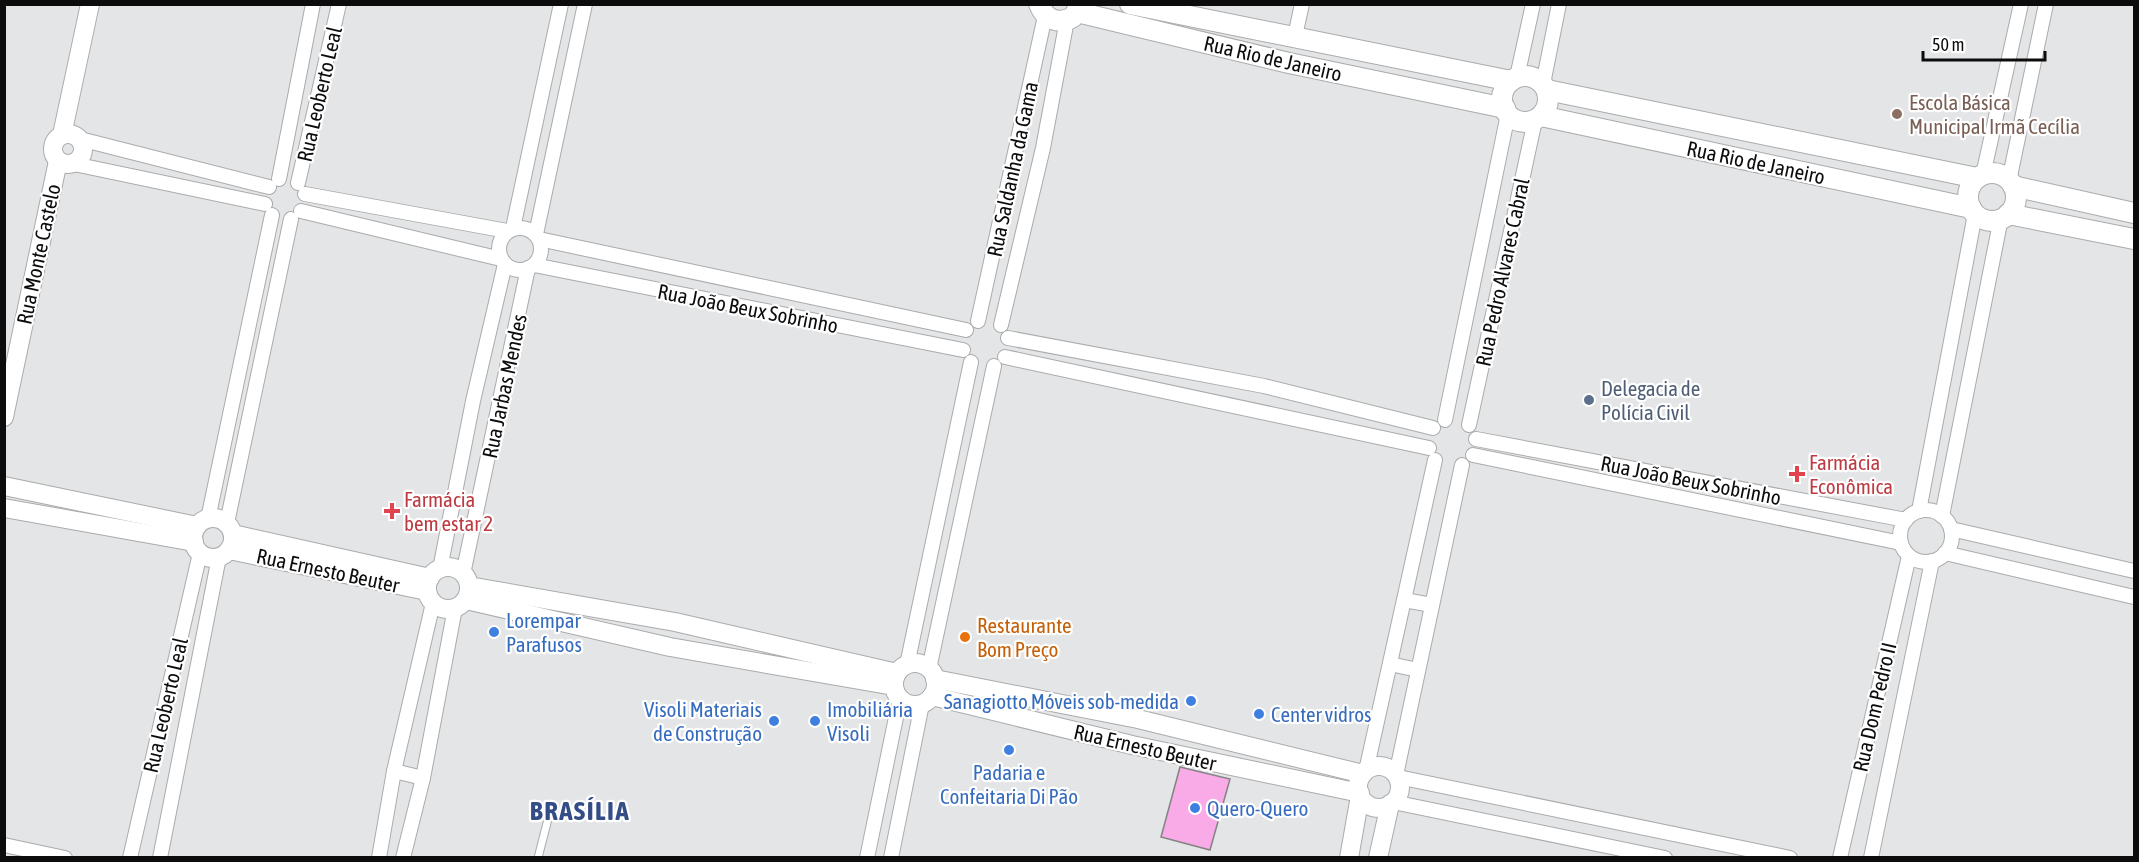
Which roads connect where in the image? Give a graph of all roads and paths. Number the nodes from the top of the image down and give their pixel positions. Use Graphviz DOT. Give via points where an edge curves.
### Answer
graph roads {
  1 [pos="90,4"];
  2 [pos="313,4"];
  3 [pos="339,4"];
  4 [pos="561,4"];
  5 [pos="585,4"];
  6 [pos="1130,4"];
  7 [pos="1302,4"];
  8 [pos="1533,4"];
  9 [pos="1559,4"];
  10 [pos="2021,4"];
  11 [pos="2046,4"];
  12 [pos="1042,10"];
  13 [pos="1075,12"];
  14 [pos="1295,36"];
  15 [pos="1325,43"];
  16 [pos="1319,69"];
  17 [pos="1514,79"];
  18 [pos="1545,87"];
  19 [pos="1507,111"];
  20 [pos="1538,118"];
  21 [pos="71,137"];
  22 [pos="1017,143"];
  23 [pos="1042,148"];
  24 [pos="66,162"];
  25 [pos="1980,177"];
  26 [pos="274,183"];
  27 [pos="2011,184"];
  28 [pos="302,189"];
  29 [pos="268,209"];
  30 [pos="1973,211"];
  31 [pos="2134,213"];
  32 [pos="296,215"];
  33 [pos="2004,216"];
  34 [pos="510,230"];
  35 [pos="538,237"];
  36 [pos="2134,239"];
  37 [pos="503,261"];
  38 [pos="531,266"];
  39 [pos="978,321"];
  40 [pos="966,330"];
  41 [pos="1004,332"];
  42 [pos="963,350"];
  43 [pos="999,361"];
  44 [pos="971,362"];
  45 [pos="4,417"];
  46 [pos="1445,420"];
  47 [pos="1469,425"];
  48 [pos="1433,428"];
  49 [pos="1476,439"];
  50 [pos="1432,454"];
  51 [pos="1473,455"];
  52 [pos="1462,465"];
  53 [pos="4,486"];
  54 [pos="4,508"];
  55 [pos="1919,511"];
  56 [pos="1942,516"];
  57 [pos="1906,520"];
  58 [pos="1951,529"];
  59 [pos="200,535"];
  60 [pos="227,541"];
  61 [pos="1901,543"];
  62 [pos="1945,553"];
  63 [pos="1909,556"];
  64 [pos="1932,561"];
  65 [pos="2134,571"];
  66 [pos="433,585"];
  67 [pos="463,592"];
  68 [pos="2134,597"];
  69 [pos="1404,600"];
  70 [pos="1432,605"];
  71 [pos="1390,664"];
  72 [pos="1418,670"];
  73 [pos="899,681"];
  74 [pos="930,687"];
  75 [pos="393,771"];
  76 [pos="1364,772"];
  77 [pos="1397,776"];
  78 [pos="423,778"];
  79 [pos="1360,795"];
  80 [pos="1392,803"];
  81 [pos="548,819"];
  82 [pos="4,845"];
  83 [pos="64,858"];
  84 [pos="130,858"];
  85 [pos="160,858"];
  86 [pos="379,858"];
  87 [pos="403,858"];
  88 [pos="538,858"];
  89 [pos="867,858"];
  90 [pos="891,858"];
  91 [pos="1349,858"];
  92 [pos="1378,858"];
  93 [pos="1665,858"];
  94 [pos="1790,858"];
  95 [pos="1840,858"];
  96 [pos="1871,858"];
  1 -- 21 [label="street"];
  2 -- 26 [label="street, Rua Leoberto Leal"];
  3 -- 28 [label="street, Rua Leoberto Leal"];
  4 -- 34 [label="street"];
  5 -- 35 [label="street"];
  6 -- 14 [label="main road, Rua Rio de Janeiro"];
  7 -- 14 [label="street"];
  8 -- 17 [label="street"];
  9 -- 18 [label="street"];
  10 -- 25 [label="street"];
  11 -- 27 [label="street"];
  12 -- 13 [label="main road, Rua Rio de Janeiro" via="1052,20"];
  12 -- 22 [label="street, Rua Saldanha da Gama"];
  13 -- 16 [label="main road, Rua Rio de Janeiro"];
  13 -- 23 [label="street, Rua Saldanha da Gama"];
  14 -- 15 [label="main road, Rua Rio de Janeiro"];
  15 -- 16 [label="main road"];
  15 -- 17 [label="main road, Rua Rio de Janeiro"];
  16 -- 19 [label="main road, Rua Rio de Janeiro"];
  17 -- 18 [label="main road" via="1531,76"];
  17 -- 19 [label="main road" via="1503,93"];
  18 -- 20 [label="main road" via="1548,104"];
  18 -- 25 [label="main road, Rua Rio de Janeiro"];
  19 -- 20 [label="main road" via="1521,121"];
  19 -- 46 [label="street, Rua Pedro Alvares Cabral"];
  20 -- 30 [label="main road, Rua Rio de Janeiro"];
  20 -- 47 [label="street, Rua Pedro Alvares Cabral"];
  21 -- 24 [label="street" via="83,153"];
  21 -- 24 [label="street" via="53,147"];
  21 -- 26 [label="street"];
  22 -- 23 [label="street"];
  22 -- 39 [label="street, Rua Saldanha da Gama"];
  23 -- 41 [label="street, Rua Saldanha da Gama"];
  24 -- 29 [label="street"];
  24 -- 45 [label="street, Rua Monte Castelo"];
  25 -- 27 [label="main road" via="1997,174"];
  25 -- 30 [label="main road" via="1968,192"];
  26 -- 28 [label="street" via="286,179"];
  26 -- 29 [label="street, Rua Leoberto Leal"];
  27 -- 31 [label="main road"];
  27 -- 33 [label="main road" via="2015,201"];
  28 -- 32 [label="street, Rua Leoberto Leal"];
  28 -- 34 [label="street"];
  29 -- 32 [label="street"];
  29 -- 59 [label="street, Rua Leoberto Leal"];
  30 -- 33 [label="main road" via="1988,220"];
  30 -- 55 [label="street"];
  32 -- 37 [label="street"];
  32 -- 60 [label="street, Rua Leoberto Leal"];
  33 -- 36 [label="main road"];
  33 -- 56 [label="street"];
  34 -- 35 [label="street" via="525,228"];
  34 -- 37 [label="street" via="498,247"];
  35 -- 38 [label="street" via="541,253"];
  35 -- 40 [label="street, Rua João Beux Sobrinho"];
  37 -- 38 [label="street" via="516,270"];
  37 -- 66 [label="street, Rua Jarbas Mendes"];
  38 -- 42 [label="street, Rua João Beux Sobrinho"];
  38 -- 67 [label="street, Rua Jarbas Mendes"];
  39 -- 40 [label="street"];
  39 -- 41 [label="street" via="986,320"];
  40 -- 42 [label="street"];
  41 -- 43 [label="street"];
  41 -- 48 [label="street" via="1264,386"];
  42 -- 44 [label="street"];
  43 -- 44 [label="street" via="978,366"];
  43 -- 50 [label="street"];
  43 -- 74 [label="street"];
  44 -- 73 [label="street"];
  46 -- 47 [label="street" via="1454,418"];
  46 -- 48 [label="street"];
  47 -- 49 [label="street"];
  48 -- 50 [label="street"];
  49 -- 51 [label="street"];
  49 -- 57 [label="street, Rua João Beux Sobrinho"];
  50 -- 52 [label="street" via="1448,466"];
  50 -- 69 [label="street"];
  51 -- 52 [label="street"];
  51 -- 61 [label="street, Rua João Beux Sobrinho"];
  52 -- 70 [label="street"];
  53 -- 59 [label="street"];
  54 -- 59 [label="street"];
  55 -- 56 [label="street"];
  55 -- 57 [label="street"];
  56 -- 58 [label="street"];
  57 -- 61 [label="street"];
  58 -- 62 [label="street" via="1950,546"];
  58 -- 65 [label="street"];
  59 -- 60 [label="street" via="206,556"];
  59 -- 60 [label="street" via="221,519"];
  59 -- 84 [label="street, Rua Leoberto Leal"];
  60 -- 66 [label="street, Rua Ernesto Beuter"];
  60 -- 85 [label="street, Rua Leoberto Leal"];
  61 -- 63 [label="street"];
  62 -- 64 [label="street"];
  62 -- 68 [label="street"];
  63 -- 64 [label="street"];
  63 -- 95 [label="street, Rua Dom Pedro II"];
  64 -- 96 [label="street, Rua Dom Pedro II"];
  66 -- 67 [label="street" via="444,609"];
  66 -- 67 [label="street" via="453,568"];
  66 -- 75 [label="street, Rua Jarbas Mendes"];
  67 -- 73 [label="street" via="670,647"];
  67 -- 73 [label="street" via="675,622"];
  67 -- 78 [label="street, Rua Jarbas Mendes"];
  69 -- 70 [label="street"];
  69 -- 71 [label="street"];
  70 -- 72 [label="street"];
  71 -- 72 [label="street"];
  71 -- 76 [label="street"];
  72 -- 77 [label="street"];
  73 -- 74 [label="street" via="910,704"];
  73 -- 74 [label="street" via="919,663"];
  73 -- 89 [label="street"];
  74 -- 76 [label="street, Rua Ernesto Beuter" via="1138,719"];
  74 -- 79 [label="street, Rua Ernesto Beuter" via="1132,745"];
  74 -- 90 [label="street"];
  75 -- 78 [label="street"];
  75 -- 86 [label="street, Rua Jarbas Mendes"];
  76 -- 77 [label="street" via="1382,766"];
  76 -- 79 [label="street" via="1358,787"];
  77 -- 80 [label="street" via="1398,796"];
  77 -- 94 [label="street"];
  78 -- 87 [label="street, Rua Jarbas Mendes"];
  79 -- 80 [label="street" via="1373,807"];
  79 -- 91 [label="street"];
  80 -- 92 [label="street"];
  80 -- 93 [label="street"];
  81 -- 88 [label="lane"];
  82 -- 83 [label="street"];
}
